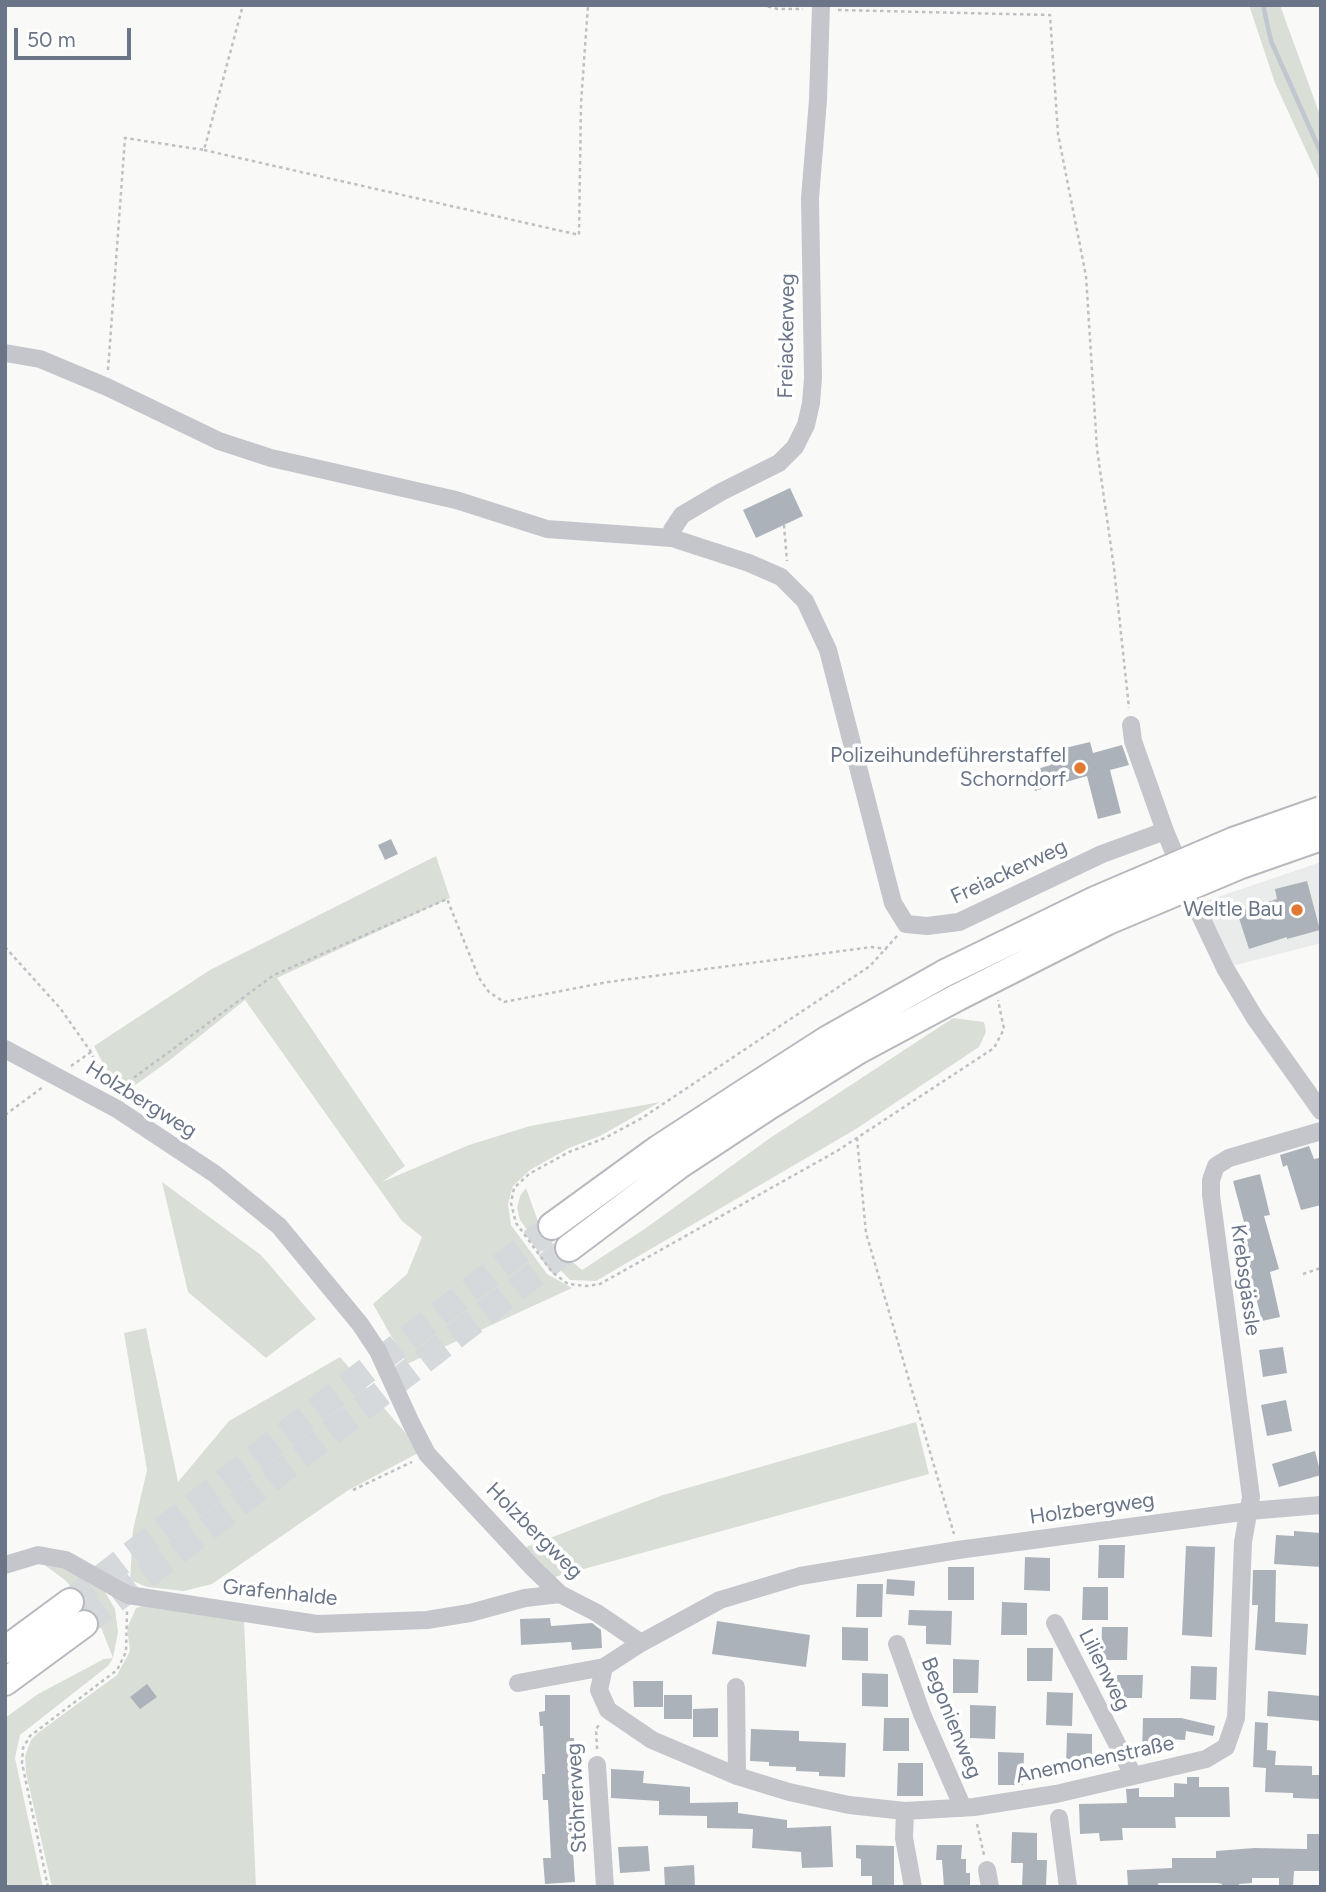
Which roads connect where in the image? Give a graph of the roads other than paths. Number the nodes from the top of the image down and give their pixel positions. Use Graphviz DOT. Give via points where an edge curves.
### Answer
graph roads {
  1 [pos="821,7"];
  2 [pos="7,353"];
  3 [pos="672,538"];
  4 [pos="1131,725"];
  5 [pos="1321,810"];
  6 [pos="1165,831"];
  7 [pos="1321,837"];
  8 [pos="5,1049"];
  9 [pos="1321,1111"];
  10 [pos="1321,1131"];
  11 [pos="552,1226"];
  12 [pos="569,1248"];
  13 [pos="1321,1505"];
  14 [pos="1249,1511"];
  15 [pos="5,1565"];
  16 [pos="533,1568"];
  17 [pos="560,1594"];
  18 [pos="525,1598"];
  19 [pos="70,1602"];
  20 [pos="1055,1623"];
  21 [pos="84,1624"];
  22 [pos="641,1643"];
  23 [pos="897,1644"];
  24 [pos="5,1650"];
  25 [pos="604,1667"];
  26 [pos="5,1682"];
  27 [pos="518,1683"];
  28 [pos="736,1687"];
  29 [pos="597,1765"];
  30 [pos="1133,1774"];
  31 [pos="737,1776"];
  32 [pos="968,1808"];
  33 [pos="905,1811"];
  34 [pos="1059,1818"];
  35 [pos="605,1887"];
  36 [pos="913,1887"];
  37 [pos="1068,1887"];
  1 -- 3 [label="street, Freiackerweg" via="810,198 813,378 806,425 795,447 779,463 682,515"];
  2 -- 3 [label="street" via="40,359 219,442 271,458 456,500 547,529"];
  3 -- 6 [label="street, Freiackerweg" via="781,577 805,601 828,650 893,903 906,924 959,922 1102,854"];
  4 -- 6 [label="street"];
  5 -- 11 [label="highway, bridge" via="1233,841 1095,900 945,973 754,1086"];
  6 -- 9 [label="street" via="1225,968"];
  7 -- 12 [label="highway, bridge" via="1108,921 859,1050 678,1166"];
  8 -- 16 [label="street, Holzbergweg" via="114,1102 279,1226 378,1351 427,1454"];
  10 -- 14 [label="street, Krebsgässle" via="1229,1157 1216,1166 1211,1180 1251,1497"];
  13 -- 14 [label="street, Holzbergweg"];
  14 -- 22 [label="street, Holzbergweg" via="800,1576 720,1600"];
  14 -- 30 [label="street, Anemonenstraße" via="1242,1542 1236,1718 1226,1747 1206,1759"];
  15 -- 18 [label="street, Grafenhalde" via="38,1555 66,1560 128,1595 317,1624 427,1620"];
  16 -- 17 [label="street, Holzbergweg"];
  16 -- 18 [label="street"];
  17 -- 18 [label="street, Grafenhalde"];
  17 -- 22 [label="street, Holzbergweg"];
  19 -- 24 [label="highway"];
  20 -- 30 [label="street, Lilienweg"];
  21 -- 26 [label="highway"];
  22 -- 25 [label="street"];
  23 -- 32 [label="street, Begonienweg" via="922,1714"];
  25 -- 27 [label="street"];
  25 -- 31 [label="street, Anemonenstraße" via="598,1690 608,1710 652,1740"];
  28 -- 31 [label="street"];
  29 -- 35 [label="street, Stöhrerweg"];
  30 -- 32 [label="street, Anemonenstraße" via="1056,1794"];
  31 -- 33 [label="street, Anemonenstraße" via="849,1805"];
  32 -- 33 [label="street, Anemonenstraße"];
  33 -- 36 [label="street" via="904,1838"];
  34 -- 37 [label="street"];
}
